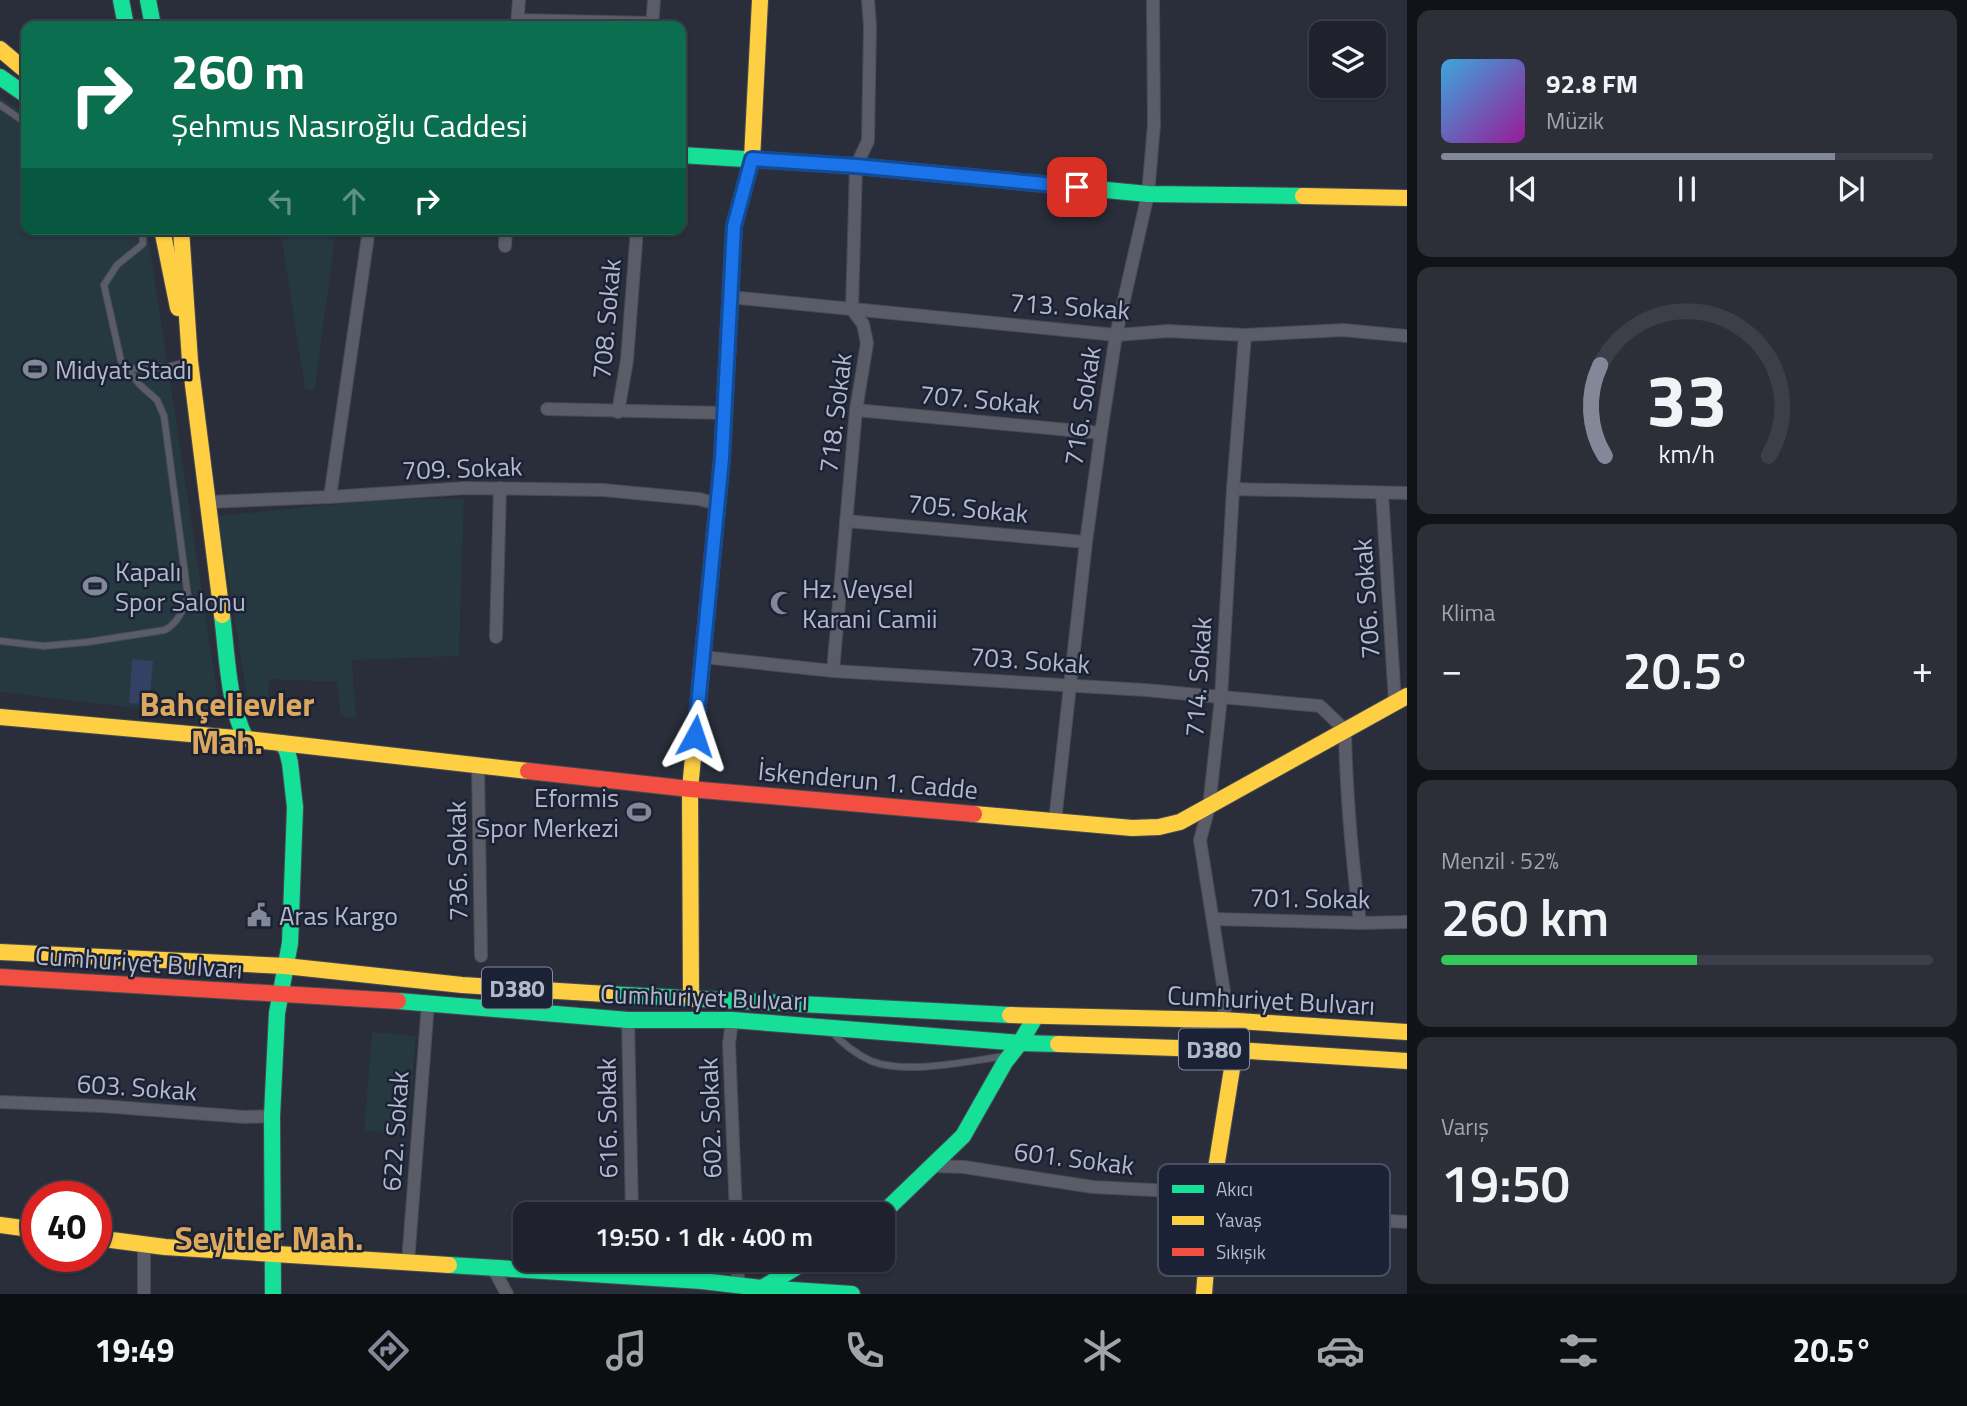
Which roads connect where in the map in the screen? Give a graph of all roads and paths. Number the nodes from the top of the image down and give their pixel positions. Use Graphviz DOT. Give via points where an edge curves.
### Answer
graph roads {
  1 [pos="121,0"];
  2 [pos="148,0"];
  3 [pos="519,0"];
  4 [pos="654,0"];
  5 [pos="760,0"];
  6 [pos="868,0"];
  7 [pos="1153,0"];
  8 [pos="125,21"];
  9 [pos="152,21"];
  10 [pos="517,21"];
  11 [pos="652,21"];
  12 [pos="0,49"];
  13 [pos="21,67"];
  14 [pos="0,77"];
  15 [pos="21,92"];
  16 [pos="0,105"];
  17 [pos="21,120"];
  18 [pos="686,155"];
  19 [pos="752,159"];
  20 [pos="856,166"];
  21 [pos="1148,194"];
  22 [pos="1407,198"];
  23 [pos="142,235"];
  24 [pos="163,235"];
  25 [pos="181,235"];
  26 [pos="368,235"];
  27 [pos="506,235"];
  28 [pos="637,235"];
  29 [pos="505,246"];
  30 [pos="730,297"];
  31 [pos="852,309"];
  32 [pos="1116,335"];
  33 [pos="1245,335"];
  34 [pos="1407,337"];
  35 [pos="190,361"];
  36 [pos="127,369"];
  37 [pos="547,409"];
  38 [pos="856,410"];
  39 [pos="618,412"];
  40 [pos="724,413"];
  41 [pos="1101,433"];
  42 [pos="500,488"];
  43 [pos="1233,489"];
  44 [pos="1382,493"];
  45 [pos="1407,493"];
  46 [pos="330,497"];
  47 [pos="206,502"];
  48 [pos="717,504"];
  49 [pos="846,521"];
  50 [pos="1086,542"];
  51 [pos="496,637"];
  52 [pos="0,641"];
  53 [pos="703,657"];
  54 [pos="833,671"];
  55 [pos="1069,686"];
  56 [pos="1221,698"];
  57 [pos="1401,699"];
  58 [pos="0,717"];
  59 [pos="1345,730"];
  60 [pos="246,739"];
  61 [pos="282,743"];
  62 [pos="478,765"];
  63 [pos="690,789"];
  64 [pos="1209,807"];
  65 [pos="1055,821"];
  66 [pos="1213,919"];
  67 [pos="1407,922"];
  68 [pos="1360,923"];
  69 [pos="0,951"];
  70 [pos="481,956"];
  71 [pos="285,966"];
  72 [pos="0,977"];
  73 [pos="279,995"];
  74 [pos="691,999"];
  75 [pos="428,1003"];
  76 [pos="1035,1016"];
  77 [pos="628,1020"];
  78 [pos="732,1020"];
  79 [pos="1222,1020"];
  80 [pos="828,1028"];
  81 [pos="1407,1032"];
  82 [pos="1015,1050"];
  83 [pos="1235,1050"];
  84 [pos="1407,1061"];
  85 [pos="0,1102"];
  86 [pos="272,1116"];
  87 [pos="1217,1164"];
  88 [pos="932,1166"];
  89 [pos="1158,1190"];
  90 [pos="632,1202"];
  91 [pos="736,1202"];
  92 [pos="894,1202"];
  93 [pos="0,1226"];
  94 [pos="21,1228"];
  95 [pos="112,1240"];
  96 [pos="144,1245"];
  97 [pos="274,1254"];
  98 [pos="408,1262"];
  99 [pos="493,1268"];
  100 [pos="632,1272"];
  101 [pos="742,1272"];
  102 [pos="784,1272"];
  103 [pos="1206,1276"];
  104 [pos="632,1277"];
  105 [pos="750,1289"];
  106 [pos="144,1294"];
  107 [pos="273,1294"];
  108 [pos="507,1294"];
  109 [pos="852,1294"];
  110 [pos="1204,1294"];
  1 -- 8 [label="street"];
  2 -- 9 [label="street"];
  3 -- 10 [label="street"];
  4 -- 11 [label="street"];
  5 -- 19 [label="street"];
  6 -- 20 [label="street, 718. Sokak" via="868,141"];
  7 -- 21 [label="street, 716. Sokak" via="1154,125"];
  12 -- 13 [label="street"];
  14 -- 15 [label="street"];
  16 -- 17 [label="lane"];
  18 -- 19 [label="street"];
  19 -- 20 [label="street"];
  19 -- 30 [label="street" via="734,226"];
  20 -- 21 [label="street"];
  20 -- 31 [label="street, 718. Sokak"];
  21 -- 22 [label="street"];
  21 -- 32 [label="street, 716. Sokak"];
  23 -- 36 [label="lane" via="143,244 117,265 104,285 121,361"];
  24 -- 35 [label="street"];
  25 -- 35 [label="street"];
  26 -- 46 [label="street"];
  27 -- 29 [label="street"];
  28 -- 39 [label="street, 708. Sokak" via="627,360"];
  30 -- 31 [label="street, 713. Sokak"];
  30 -- 40 [label="street"];
  31 -- 32 [label="street, 713. Sokak"];
  31 -- 38 [label="street, 718. Sokak" via="863,324 867,343"];
  32 -- 33 [label="street, 713. Sokak" via="1168,331"];
  32 -- 41 [label="street, 716. Sokak"];
  33 -- 34 [label="street, 713. Sokak" via="1343,330"];
  33 -- 43 [label="street, 714. Sokak"];
  35 -- 36 [label="lane"];
  35 -- 47 [label="street"];
  36 -- 52 [label="lane" via="156,400 164,416 188,597 184,609 165,630 44,646"];
  37 -- 39 [label="street"];
  38 -- 41 [label="street, 707. Sokak"];
  38 -- 49 [label="street, 718. Sokak"];
  39 -- 40 [label="street"];
  40 -- 48 [label="street"];
  41 -- 50 [label="street, 716. Sokak"];
  42 -- 46 [label="street, 709. Sokak"];
  42 -- 48 [label="street, 709. Sokak" via="603,489"];
  42 -- 51 [label="street"];
  43 -- 44 [label="street"];
  43 -- 56 [label="street, 714. Sokak"];
  44 -- 45 [label="street"];
  44 -- 57 [label="street, 706. Sokak"];
  46 -- 47 [label="street, 709. Sokak"];
  47 -- 60 [label="street" via="233,699"];
  48 -- 53 [label="street"];
  49 -- 50 [label="street, 705. Sokak"];
  49 -- 54 [label="street, 718. Sokak"];
  50 -- 55 [label="street, 716. Sokak"];
  53 -- 54 [label="street, 703. Sokak"];
  53 -- 63 [label="street"];
  54 -- 55 [label="street, 703. Sokak"];
  55 -- 56 [label="street, 703. Sokak"];
  55 -- 65 [label="street, 716. Sokak"];
  56 -- 59 [label="street, 703. Sokak" via="1320,706"];
  56 -- 64 [label="street, 714. Sokak"];
  57 -- 59 [label="street, İskenderun 1. Cadde"];
  58 -- 60 [label="street, İskenderun 1. Cadde"];
  59 -- 64 [label="street, İskenderun 1. Cadde"];
  59 -- 68 [label="street" via="1345,784"];
  60 -- 61 [label="street, İskenderun 1. Cadde"];
  61 -- 62 [label="street, İskenderun 1. Cadde"];
  61 -- 71 [label="street" via="288,751 295,807 290,943"];
  62 -- 63 [label="street, İskenderun 1. Cadde"];
  62 -- 70 [label="street, 736. Sokak"];
  63 -- 65 [label="street, İskenderun 1. Cadde"];
  63 -- 74 [label="street"];
  64 -- 65 [label="street, İskenderun 1. Cadde" via="1159,827"];
  64 -- 66 [label="street, 714. Sokak" via="1200,840"];
  66 -- 68 [label="street, 701. Sokak"];
  66 -- 79 [label="street, 714. Sokak" via="1226,1004"];
  67 -- 68 [label="street, 701. Sokak"];
  69 -- 71 [label="street, Cumhuriyet Bulvarı / D380"];
  71 -- 73 [label="street"];
  71 -- 74 [label="street, Cumhuriyet Bulvarı / D380" via="462,985"];
  72 -- 73 [label="street, Cumhuriyet Bulvarı / D380"];
  73 -- 75 [label="street, Cumhuriyet Bulvarı / D380"];
  73 -- 86 [label="street"];
  74 -- 76 [label="street, Cumhuriyet Bulvarı / D380"];
  75 -- 77 [label="street, Cumhuriyet Bulvarı / D380"];
  75 -- 98 [label="street, 622. Sokak"];
  76 -- 79 [label="street, Cumhuriyet Bulvarı / D380"];
  76 -- 82 [label="street"];
  77 -- 78 [label="street, Cumhuriyet Bulvarı / D380"];
  77 -- 90 [label="street, 616. Sokak"];
  78 -- 80 [label="street, Cumhuriyet Bulvarı / D380"];
  78 -- 91 [label="street, 602. Sokak"];
  79 -- 81 [label="street, Cumhuriyet Bulvarı / D380"];
  80 -- 82 [label="street, Cumhuriyet Bulvarı / D380"];
  80 -- 82 [label="lane" via="872,1061 899,1067 934,1066"];
  82 -- 83 [label="street, Cumhuriyet Bulvarı / D380"];
  82 -- 88 [label="street" via="963,1136"];
  83 -- 84 [label="street, Cumhuriyet Bulvarı / D380"];
  83 -- 87 [label="street"];
  85 -- 86 [label="street, 603. Sokak"];
  86 -- 97 [label="street"];
  88 -- 89 [label="street, 601. Sokak" via="1093,1187"];
  88 -- 92 [label="street"];
  93 -- 94 [label="street"];
  95 -- 96 [label="street"];
  96 -- 97 [label="street"];
  96 -- 106 [label="street"];
  97 -- 98 [label="street"];
  97 -- 107 [label="street"];
  98 -- 99 [label="street"];
  99 -- 104 [label="street"];
  99 -- 108 [label="street"];
  100 -- 104 [label="street"];
  101 -- 105 [label="street"];
  102 -- 105 [label="street"];
  103 -- 110 [label="street"];
  104 -- 105 [label="street"];
  105 -- 109 [label="street"];
}
